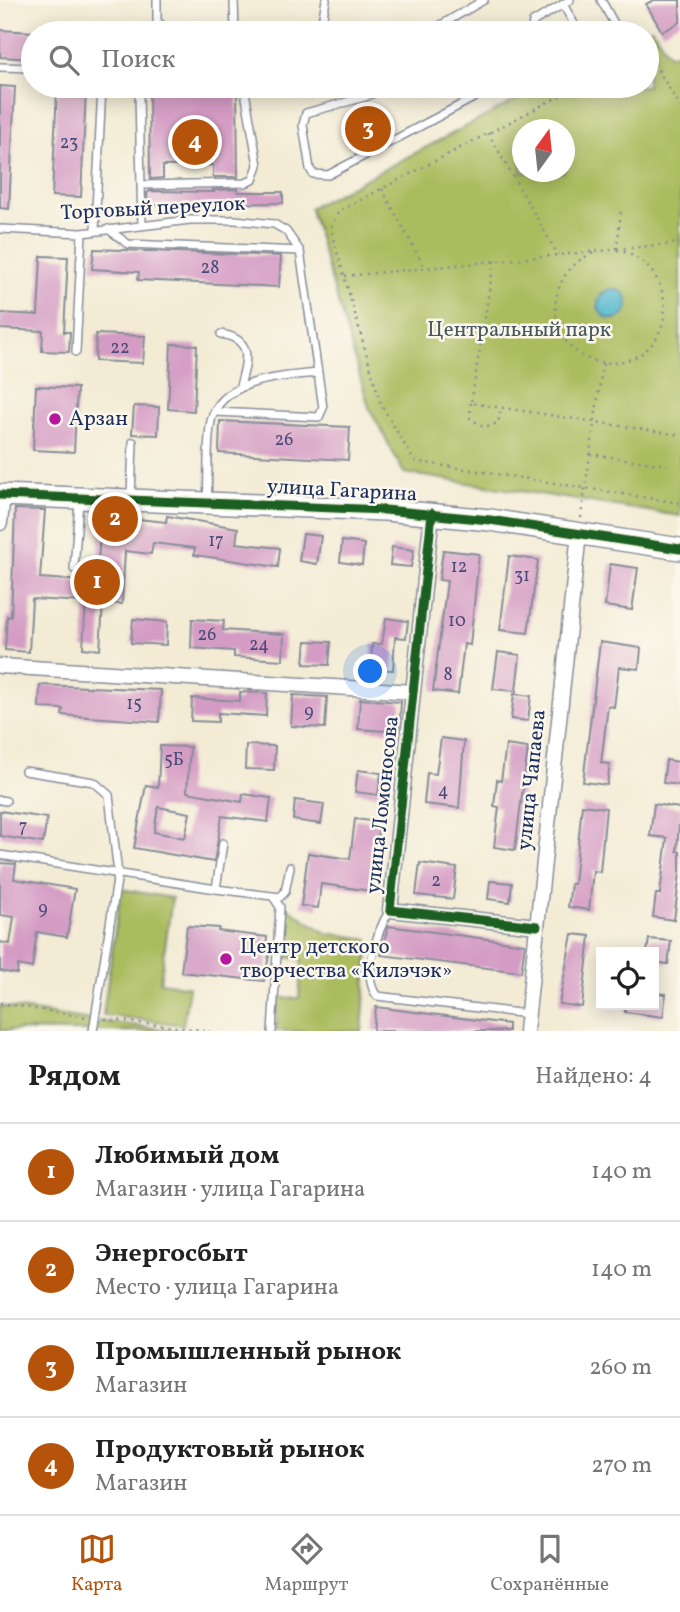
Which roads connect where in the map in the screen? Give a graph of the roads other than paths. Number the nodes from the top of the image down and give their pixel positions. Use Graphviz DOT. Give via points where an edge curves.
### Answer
graph roads {
  1 [pos="157,0"];
  2 [pos="234,0"];
  3 [pos="326,0"];
  4 [pos="484,0"];
  5 [pos="601,0"];
  6 [pos="567,2"];
  7 [pos="157,21"];
  8 [pos="235,21"];
  9 [pos="322,21"];
  10 [pos="448,21"];
  11 [pos="535,21"];
  12 [pos="574,21"];
  13 [pos="613,21"];
  14 [pos="0,67"];
  15 [pos="21,68"];
  16 [pos="101,98"];
  17 [pos="139,98"];
  18 [pos="246,98"];
  19 [pos="361,98"];
  20 [pos="473,98"];
  21 [pos="141,185"];
  22 [pos="142,226"];
  23 [pos="0,229"];
  24 [pos="108,229"];
  25 [pos="95,231"];
  26 [pos="82,233"];
  27 [pos="300,251"];
  28 [pos="221,334"];
  29 [pos="76,352"];
  30 [pos="318,373"];
  31 [pos="239,389"];
  32 [pos="215,412"];
  33 [pos="133,442"];
  34 [pos="1,495"];
  35 [pos="80,498"];
  36 [pos="131,500"];
  37 [pos="207,503"];
  38 [pos="432,513"];
  39 [pos="0,523"];
  40 [pos="579,533"];
  41 [pos="680,549"];
  42 [pos="74,569"];
  43 [pos="0,666"];
  44 [pos="413,692"];
  45 [pos="25,771"];
  46 [pos="223,843"];
  47 [pos="0,855"];
  48 [pos="290,867"];
  49 [pos="118,874"];
  50 [pos="216,889"];
  51 [pos="274,898"];
  52 [pos="390,910"];
  53 [pos="537,926"];
  54 [pos="528,1014"];
  55 [pos="93,1031"];
  56 [pos="272,1031"];
  57 [pos="526,1031"];
  1 -- 7 [label="lane"];
  2 -- 8 [label="lane"];
  3 -- 9 [label="lane"];
  4 -- 10 [label="lane"];
  5 -- 13 [label="lane"];
  6 -- 11 [label="lane"];
  6 -- 12 [label="lane"];
  14 -- 15 [label="lane"];
  16 -- 25 [label="lane"];
  17 -- 21 [label="lane"];
  18 -- 21 [label="lane" via="258,165 253,180"];
  19 -- 20 [label="lane" via="306,113 303,124 313,174 328,175"];
  21 -- 22 [label="lane"];
  22 -- 24 [label="lane, Торговый переулок"];
  22 -- 27 [label="lane, Торговый переулок" via="190,220 262,221 286,231"];
  23 -- 26 [label="lane, Торговый переулок"];
  24 -- 25 [label="lane, Торговый переулок"];
  24 -- 27 [label="lane" via="128,244"];
  25 -- 26 [label="lane, Торговый переулок"];
  26 -- 29 [label="lane"];
  27 -- 30 [label="lane"];
  28 -- 31 [label="lane" via="234,336 247,355"];
  30 -- 31 [label="lane" via="280,376"];
  30 -- 32 [label="lane" via="323,408 319,417"];
  31 -- 32 [label="lane"];
  32 -- 37 [label="lane"];
  33 -- 36 [label="lane"];
  34 -- 35 [label="street, улица Гагарина"];
  34 -- 39 [label="street"];
  35 -- 36 [label="street, улица Гагарина"];
  35 -- 42 [label="lane"];
  36 -- 37 [label="street, улица Гагарина"];
  37 -- 38 [label="street, улица Гагарина"];
  38 -- 40 [label="street, улица Гагарина"];
  38 -- 44 [label="street, улица Ломоносова"];
  40 -- 41 [label="street, улица Гагарина"];
  40 -- 53 [label="street, улица Чапаева"];
  43 -- 44 [label="street, улица Ломоносова"];
  44 -- 52 [label="street, улица Ломоносова"];
  45 -- 49 [label="lane" via="103,787 112,809"];
  46 -- 50 [label="lane"];
  47 -- 49 [label="lane"];
  48 -- 51 [label="lane" via="285,892"];
  49 -- 50 [label="lane"];
  49 -- 55 [label="lane"];
  50 -- 51 [label="lane"];
  51 -- 56 [label="lane" via="280,907"];
  52 -- 53 [label="street, улица Ломоносова"];
  52 -- 54 [label="lane" via="374,951 371,981 377,996"];
  53 -- 54 [label="street, улица Чапаева"];
  54 -- 57 [label="street, улица Чапаева"];
}
